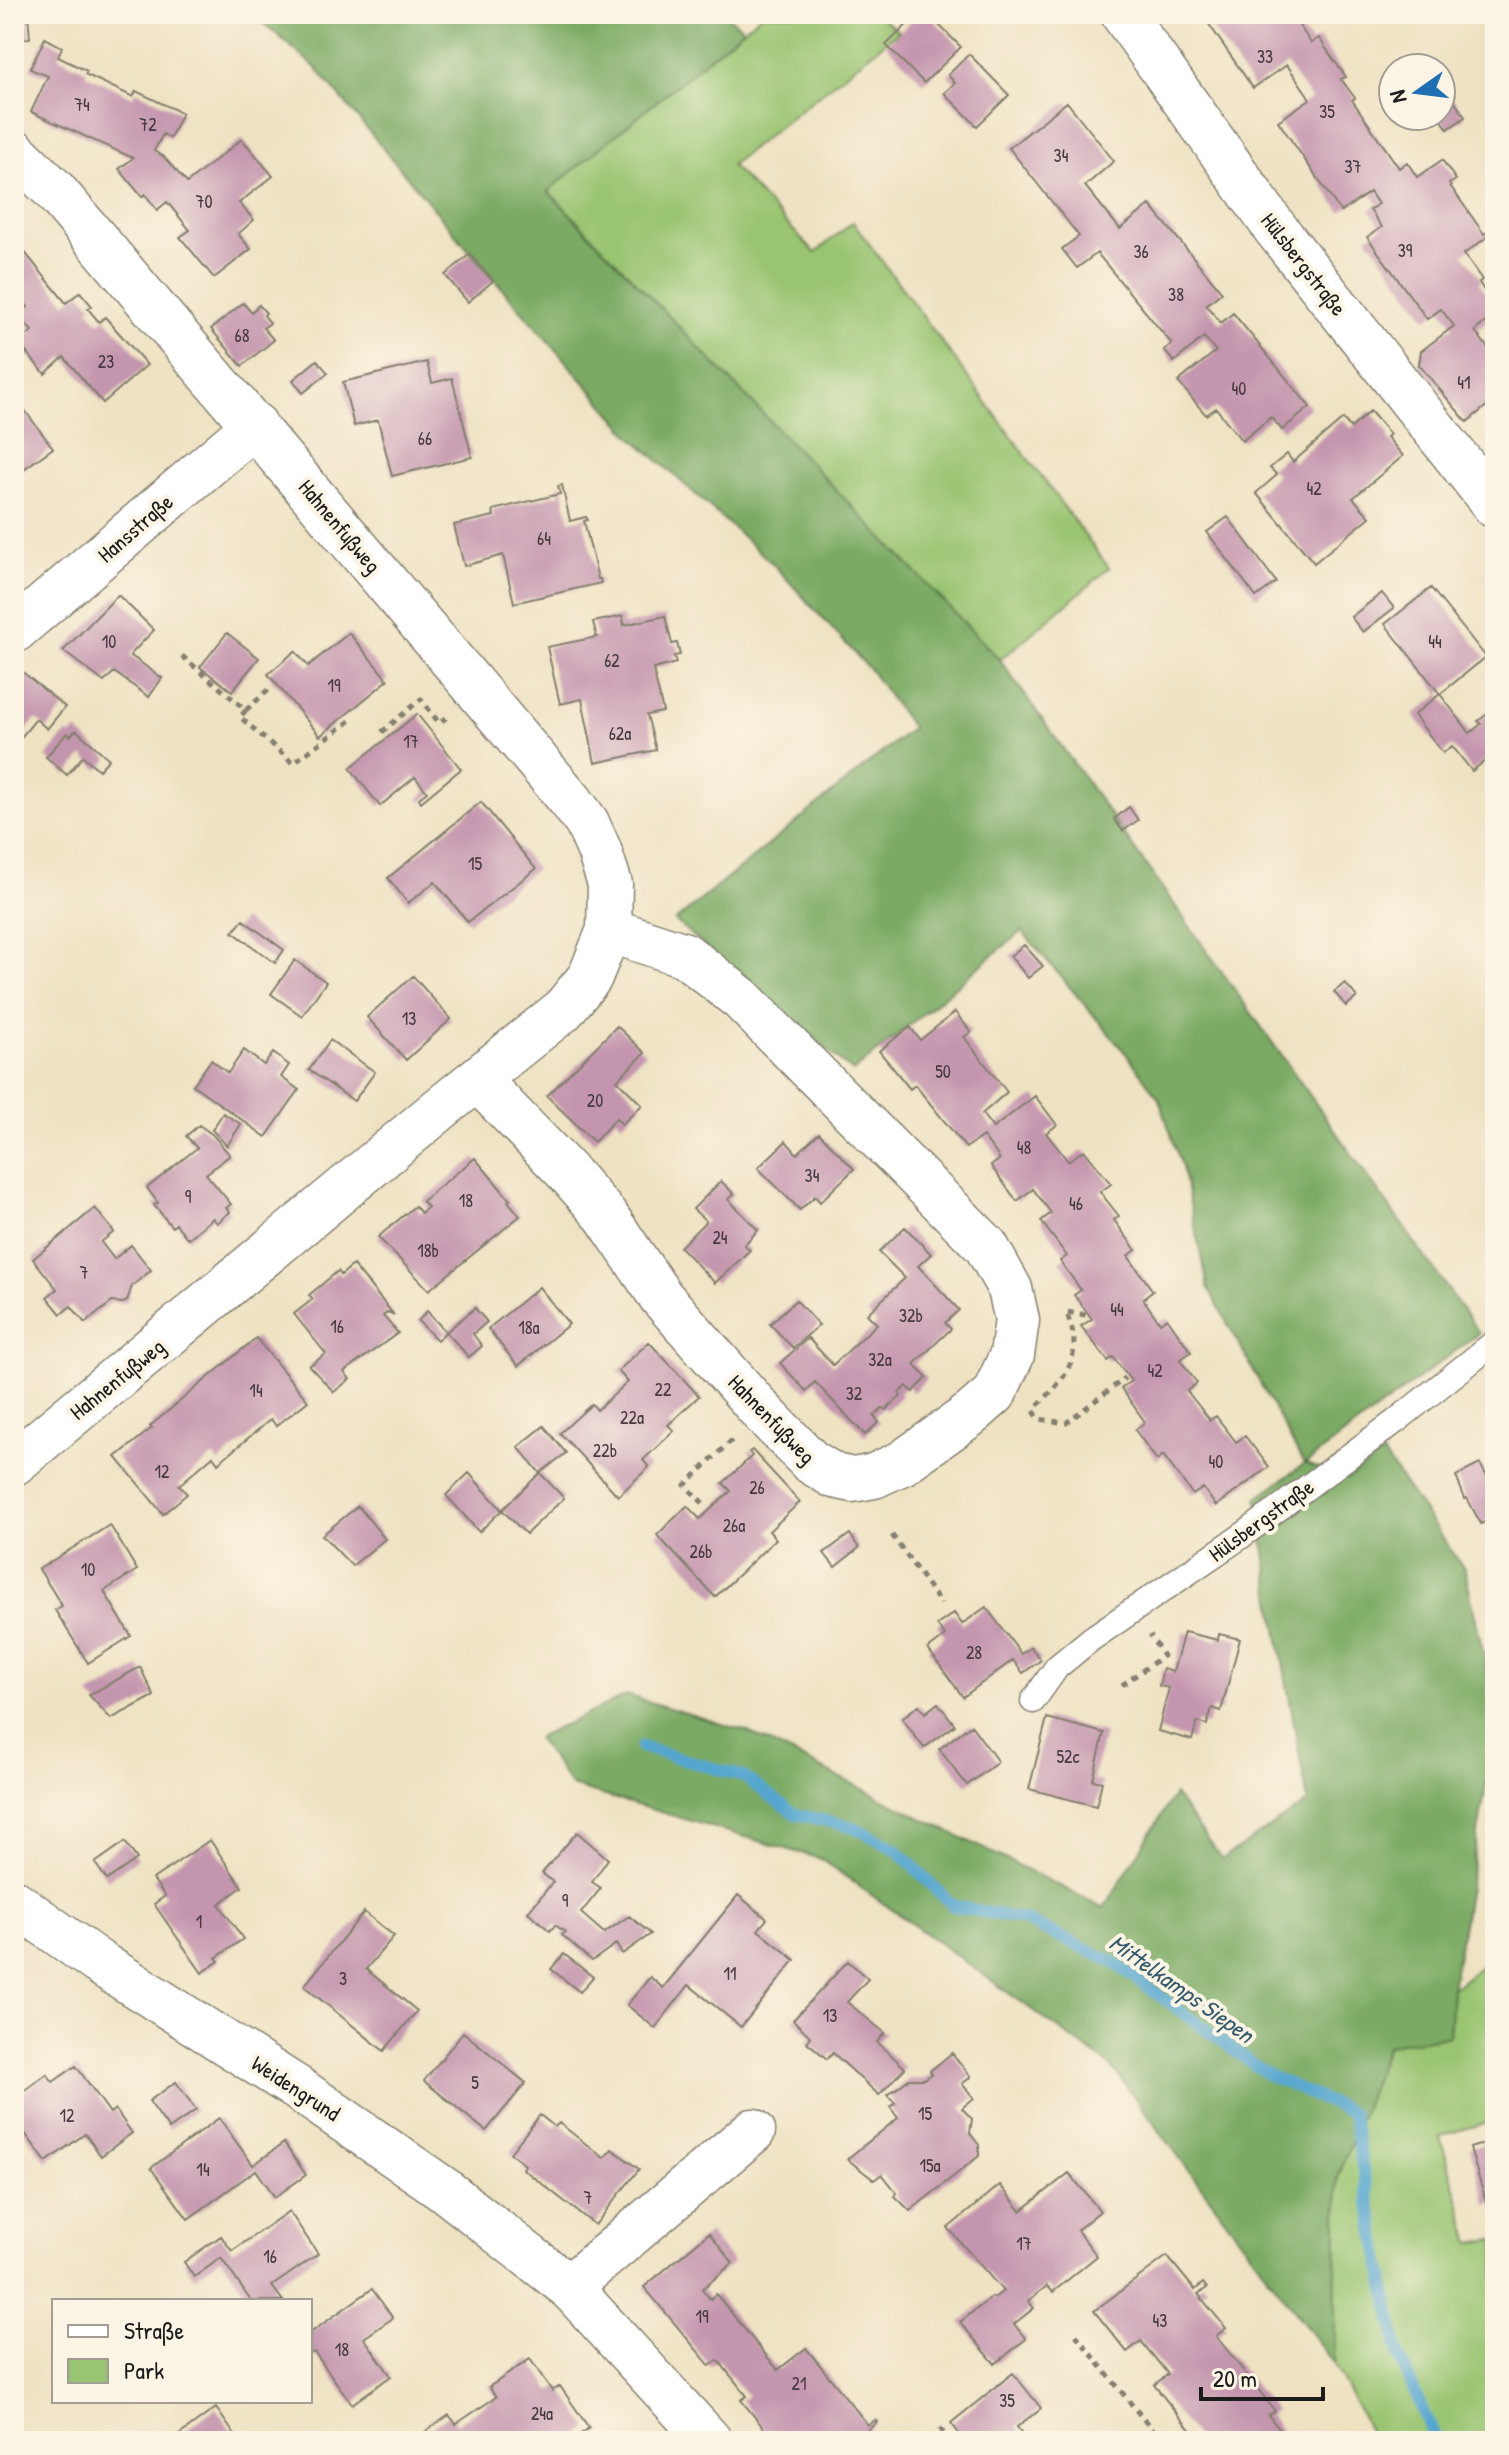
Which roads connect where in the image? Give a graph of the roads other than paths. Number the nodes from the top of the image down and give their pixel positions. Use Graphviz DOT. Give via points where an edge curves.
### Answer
graph roads {
  1 [pos="1123,14"];
  2 [pos="14,151"];
  3 [pos="255,425"];
  4 [pos="1495,506"];
  5 [pos="14,631"];
  6 [pos="609,930"];
  7 [pos="478,1080"];
  8 [pos="1495,1342"];
  9 [pos="14,1463"];
  10 [pos="1033,1701"];
  11 [pos="14,1902"];
  12 [pos="753,2131"];
  13 [pos="569,2287"];
  14 [pos="710,2441"];
  1 -- 4 [label="street, Hülsbergstraße" via="1275,228"];
  2 -- 3 [label="street, Hahnenfußweg" via="54,190"];
  3 -- 5 [label="street, Hansstraße"];
  3 -- 6 [label="street, Hahnenfußweg" via="587,823 610,884"];
  6 -- 7 [label="street, Hahnenfußweg" via="590,977 562,1011"];
  6 -- 7 [label="street, Hahnenfußweg" via="685,955 741,999 986,1246 1010,1289 1017,1320 1010,1364 994,1394 902,1463 864,1478 834,1476 810,1461 762,1412 661,1297 606,1216"];
  7 -- 9 [label="street, Hahnenfußweg"];
  8 -- 10 [label="lane, Hülsbergstraße" via="1243,1535 1091,1639 1057,1667"];
  11 -- 13 [label="street, Weidengrund" via="442,2188"];
  12 -- 13 [label="street"];
  13 -- 14 [label="street, Weidengrund"];
}
